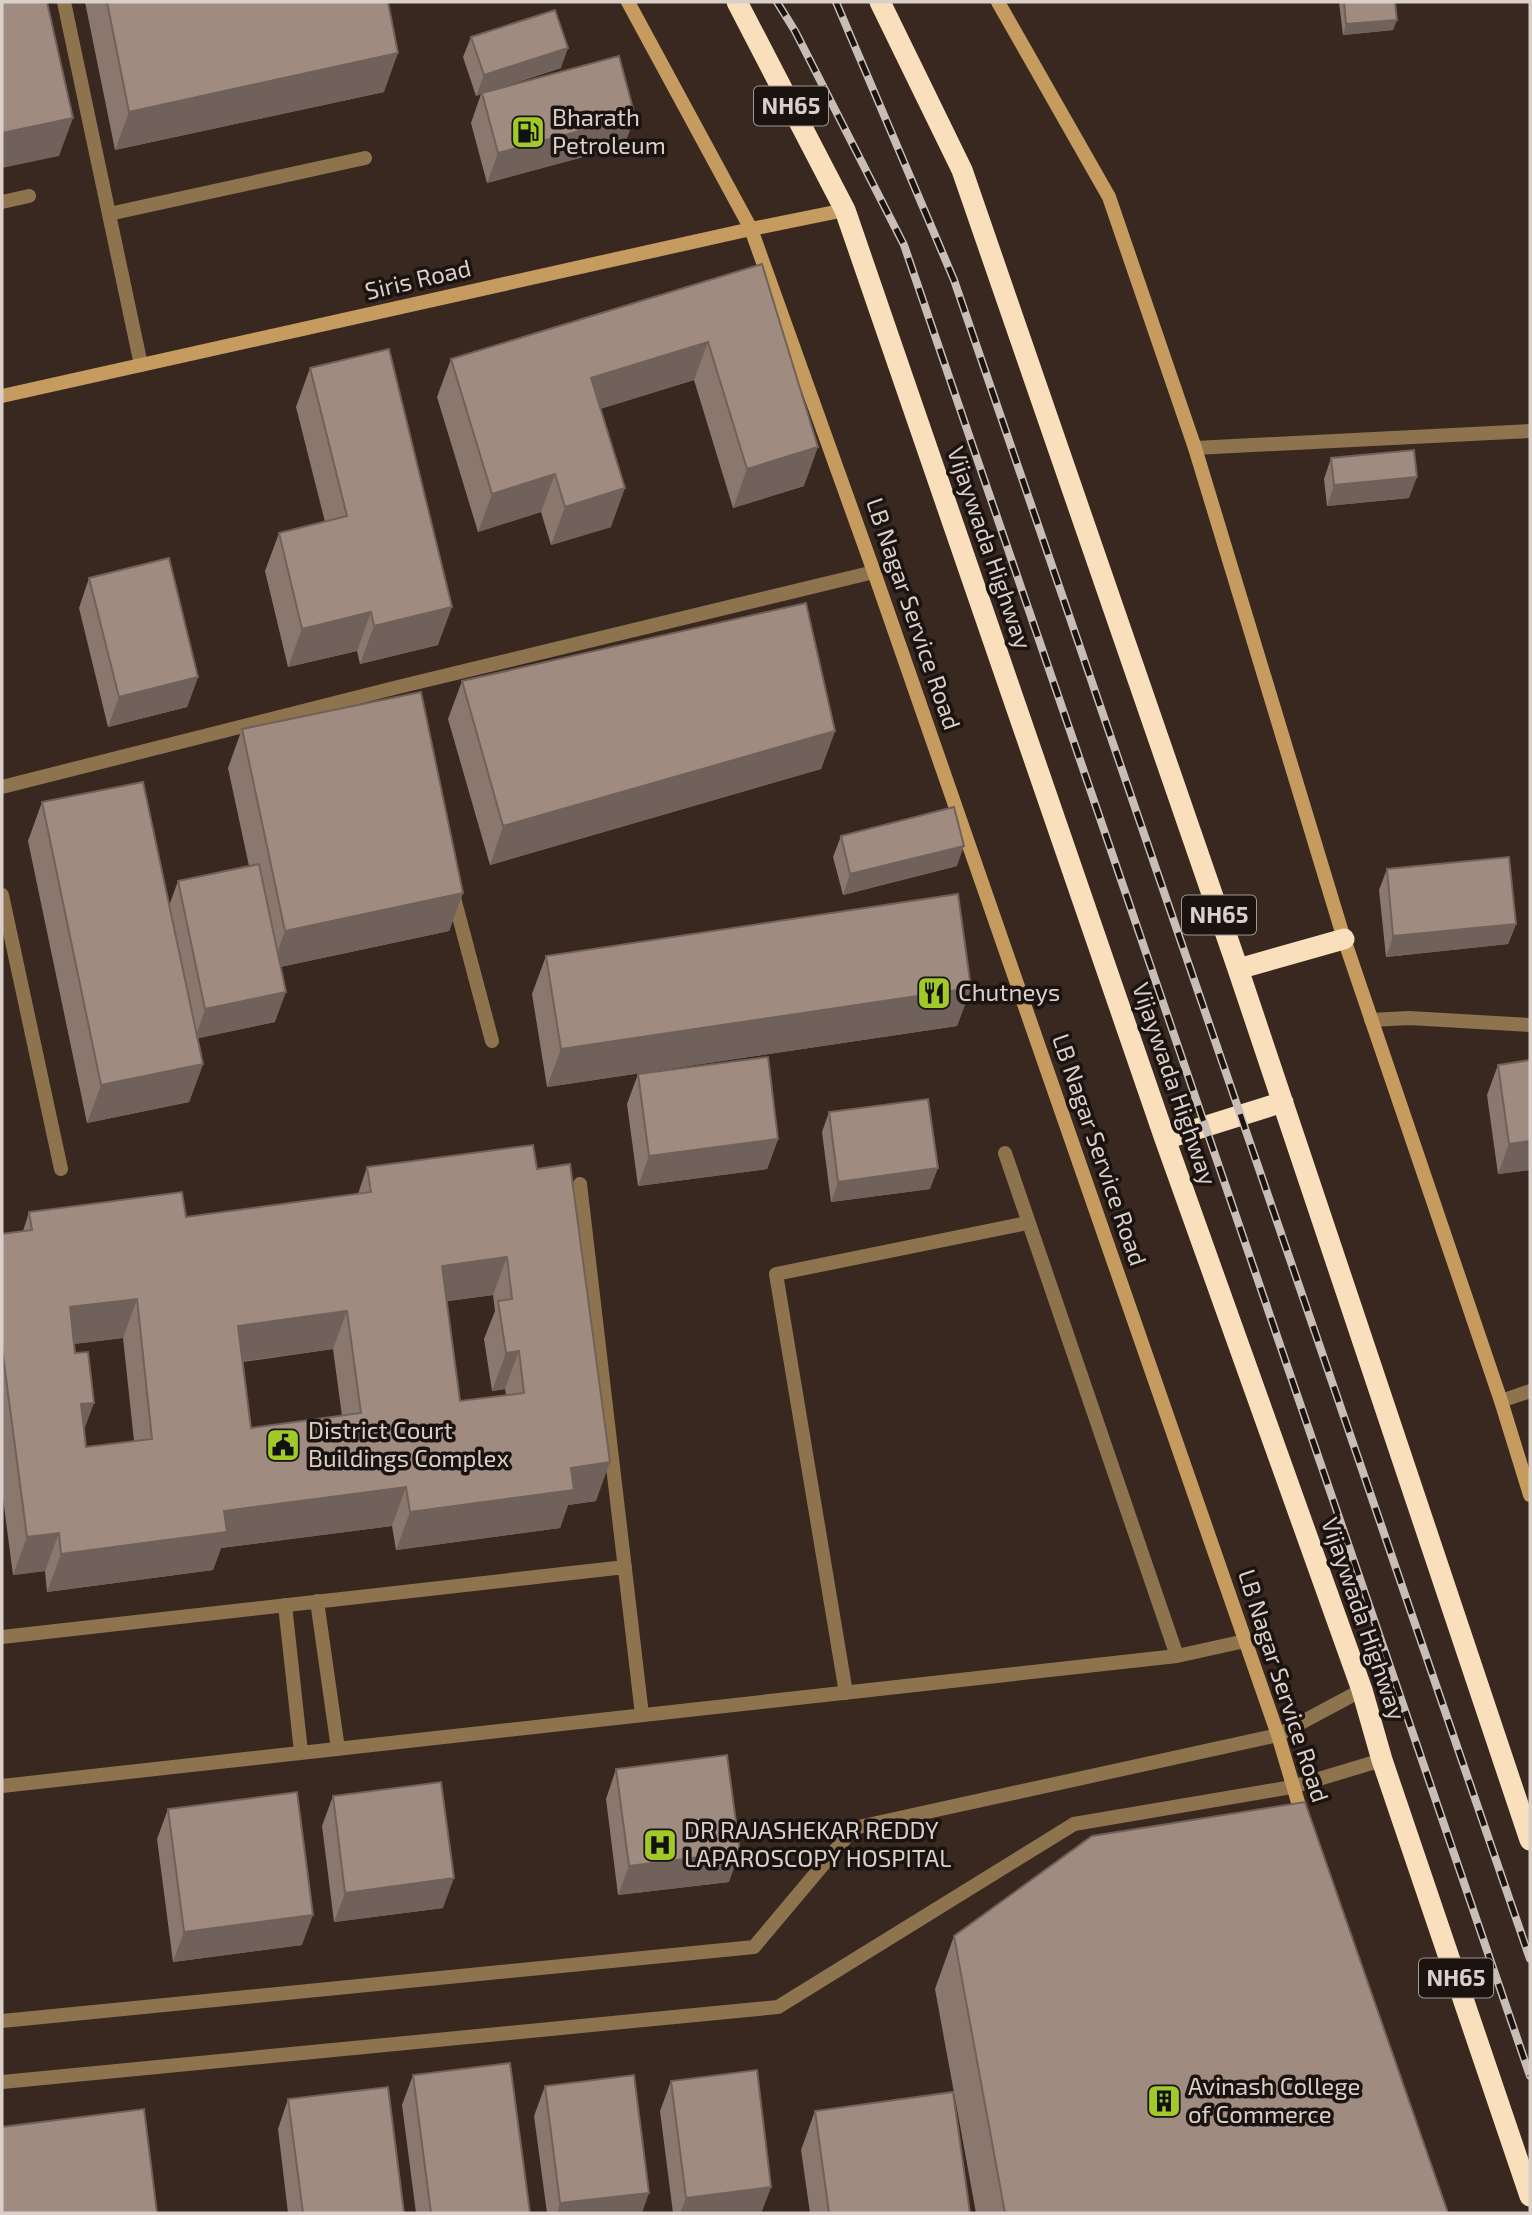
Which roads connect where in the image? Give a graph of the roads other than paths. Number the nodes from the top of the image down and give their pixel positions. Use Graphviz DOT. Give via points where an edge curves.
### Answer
graph roads {
  1 [pos="64,2"];
  2 [pos="628,2"];
  3 [pos="737,2"];
  4 [pos="880,2"];
  5 [pos="998,2"];
  6 [pos="365,158"];
  7 [pos="29,196"];
  8 [pos="2,202"];
  9 [pos="845,210"];
  10 [pos="109,214"];
  11 [pos="751,229"];
  12 [pos="141,365"];
  13 [pos="2,396"];
  14 [pos="1530,431"];
  15 [pos="1195,448"];
  16 [pos="874,572"];
  17 [pos="2,787"];
  18 [pos="450,884"];
  19 [pos="2,895"];
  20 [pos="1344,939"];
  21 [pos="1238,969"];
  22 [pos="1371,1020"];
  23 [pos="1530,1025"];
  24 [pos="492,1041"];
  25 [pos="1283,1102"];
  26 [pos="1166,1139"];
  27 [pos="1005,1153"];
  28 [pos="61,1169"];
  29 [pos="580,1184"];
  30 [pos="1027,1223"];
  31 [pos="1530,1391"];
  32 [pos="1501,1401"];
  33 [pos="1530,1495"];
  34 [pos="625,1567"];
  35 [pos="317,1601"];
  36 [pos="285,1605"];
  37 [pos="2,1637"];
  38 [pos="1245,1641"];
  39 [pos="1177,1656"];
  40 [pos="1362,1690"];
  41 [pos="846,1693"];
  42 [pos="642,1715"];
  43 [pos="1278,1735"];
  44 [pos="338,1749"];
  45 [pos="301,1752"];
  46 [pos="1382,1760"];
  47 [pos="2,1786"];
  48 [pos="1292,1787"];
  49 [pos="1310,1839"];
  50 [pos="1530,1840"];
  51 [pos="2,2021"];
  52 [pos="2,2082"];
  53 [pos="1530,2196"];
  1 -- 10 [label="street"];
  2 -- 11 [label="street, LB Nagar Service Road"];
  3 -- 9 [label="highway, Vijaywada Highway / NH65"];
  4 -- 21 [label="highway, NH65" via="962,170"];
  5 -- 15 [label="street" via="1109,197"];
  6 -- 10 [label="street"];
  7 -- 8 [label="street"];
  9 -- 11 [label="street, Siris Road"];
  9 -- 26 [label="highway, Vijaywada Highway / NH65"];
  10 -- 12 [label="street"];
  11 -- 12 [label="street, Siris Road"];
  11 -- 16 [label="street, LB Nagar Service Road"];
  12 -- 13 [label="street, Siris Road"];
  14 -- 15 [label="street"];
  15 -- 20 [label="street"];
  16 -- 17 [label="street" via="400,694"];
  16 -- 38 [label="street, LB Nagar Service Road"];
  18 -- 24 [label="street"];
  19 -- 28 [label="street"];
  20 -- 21 [label="highway"];
  20 -- 22 [label="street"];
  21 -- 25 [label="highway, NH65"];
  22 -- 23 [label="street"];
  22 -- 32 [label="street"];
  25 -- 26 [label="highway"];
  25 -- 50 [label="highway, NH65"];
  26 -- 40 [label="highway, Vijaywada Highway / NH65"];
  27 -- 30 [label="street"];
  29 -- 34 [label="street"];
  30 -- 39 [label="street"];
  30 -- 41 [label="street" via="776,1274"];
  31 -- 32 [label="street"];
  32 -- 33 [label="street"];
  34 -- 35 [label="street"];
  34 -- 42 [label="street"];
  35 -- 36 [label="street"];
  35 -- 44 [label="street"];
  36 -- 37 [label="street"];
  36 -- 45 [label="street"];
  38 -- 39 [label="street"];
  38 -- 43 [label="street, LB Nagar Service Road"];
  39 -- 41 [label="street"];
  40 -- 43 [label="street"];
  40 -- 46 [label="highway, Vijaywada Highway / NH65"];
  41 -- 42 [label="street"];
  42 -- 44 [label="street"];
  43 -- 48 [label="street, LB Nagar Service Road"];
  43 -- 51 [label="street" via="854,1828 754,1947"];
  44 -- 45 [label="street"];
  45 -- 47 [label="street"];
  46 -- 48 [label="street"];
  46 -- 53 [label="highway, Vijaywada Highway / NH65"];
  48 -- 49 [label="street, LB Nagar Service Road"];
  48 -- 52 [label="street" via="1074,1824 778,2007"];
}
